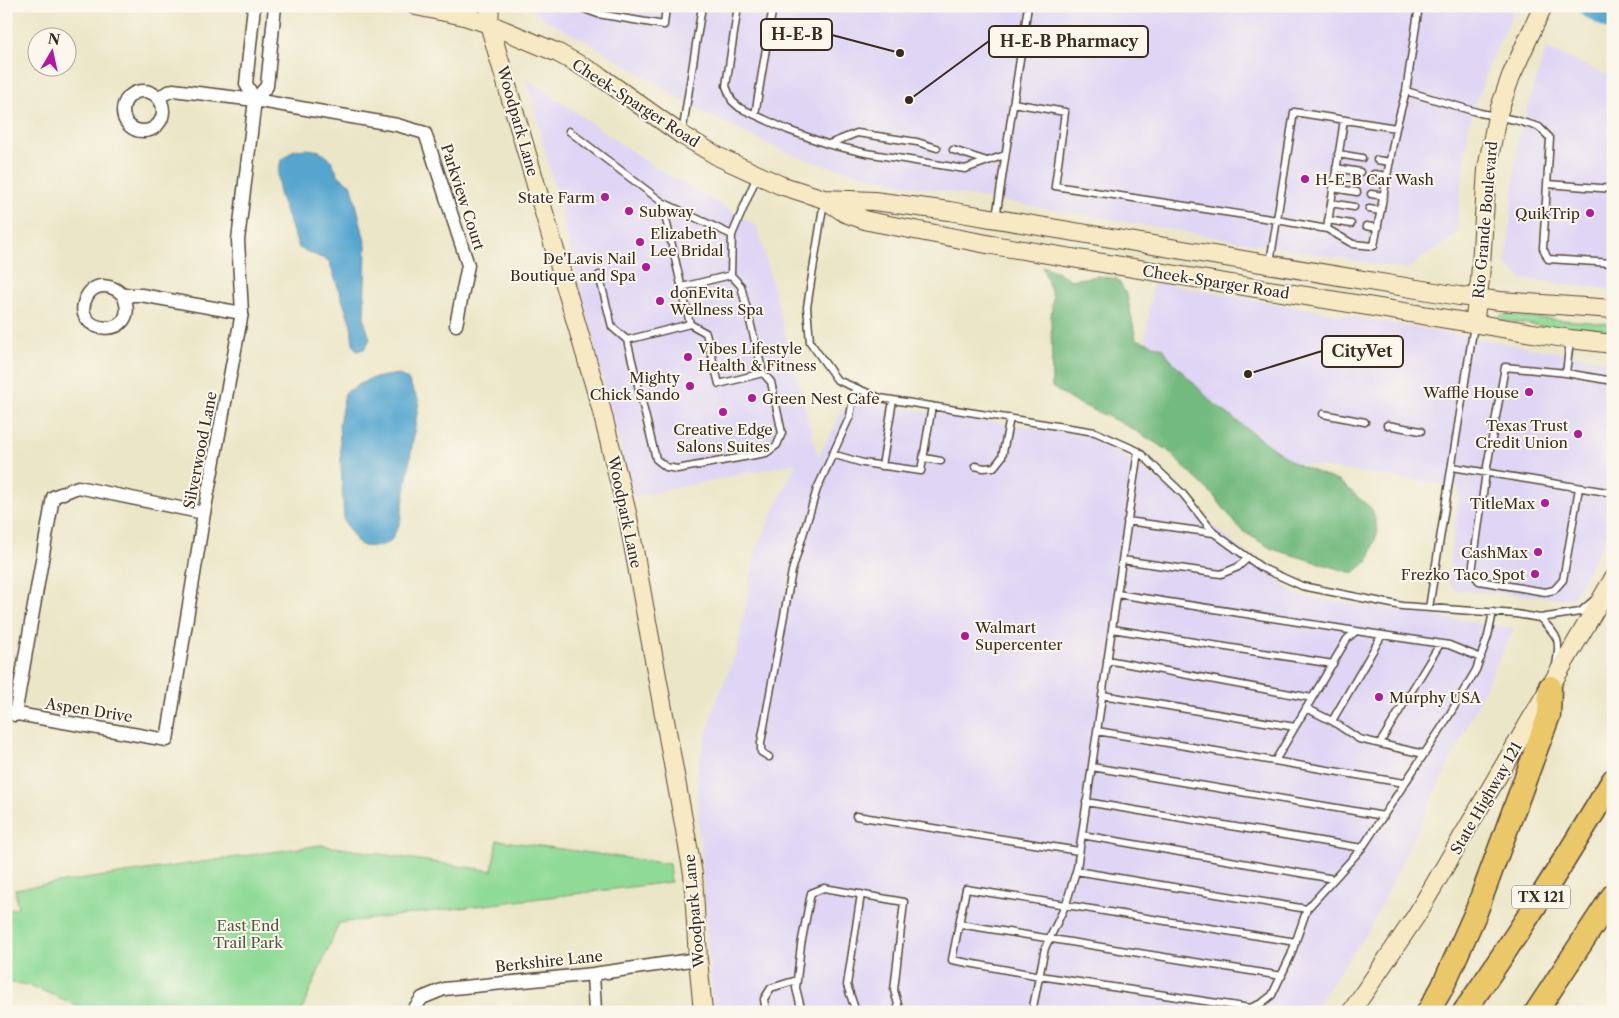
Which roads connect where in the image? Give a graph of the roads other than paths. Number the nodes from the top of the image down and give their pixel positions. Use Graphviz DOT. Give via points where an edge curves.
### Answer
graph roads {
  1 [pos="254,6"];
  2 [pos="275,6"];
  3 [pos="416,6"];
  4 [pos="576,6"];
  5 [pos="666,6"];
  6 [pos="702,6"];
  7 [pos="738,6"];
  8 [pos="774,6"];
  9 [pos="1028,6"];
  10 [pos="1418,6"];
  11 [pos="1543,6"];
  12 [pos="490,15"];
  13 [pos="1406,91"];
  14 [pos="158,97"];
  15 [pos="255,100"];
  16 [pos="1013,104"];
  17 [pos="755,115"];
  18 [pos="1497,116"];
  19 [pos="1344,120"];
  20 [pos="1396,128"];
  21 [pos="569,131"];
  22 [pos="682,135"];
  23 [pos="827,144"];
  24 [pos="937,148"];
  25 [pos="953,150"];
  26 [pos="1338,154"];
  27 [pos="1005,155"];
  28 [pos="1362,158"];
  29 [pos="1377,160"];
  30 [pos="987,161"];
  31 [pos="1390,162"];
  32 [pos="1336,168"];
  33 [pos="1360,172"];
  34 [pos="1374,174"];
  35 [pos="757,175"];
  36 [pos="1387,176"];
  37 [pos="1547,184"];
  38 [pos="1333,188"];
  39 [pos="1613,189"];
  40 [pos="1357,192"];
  41 [pos="1371,194"];
  42 [pos="1384,196"];
  43 [pos="824,200"];
  44 [pos="662,202"];
  45 [pos="1331,203"];
  46 [pos="1354,207"];
  47 [pos="1369,209"];
  48 [pos="1381,211"];
  49 [pos="996,219"];
  50 [pos="1276,220"];
  51 [pos="1328,220"];
  52 [pos="1351,224"];
  53 [pos="1366,226"];
  54 [pos="1378,228"];
  55 [pos="1327,230"];
  56 [pos="732,235"];
  57 [pos="1145,244"];
  58 [pos="992,245"];
  59 [pos="1613,263"];
  60 [pos="1270,264"];
  61 [pos="1142,270"];
  62 [pos="599,275"];
  63 [pos="731,275"];
  64 [pos="682,287"];
  65 [pos="124,295"];
  66 [pos="1478,298"];
  67 [pos="1613,309"];
  68 [pos="242,313"];
  69 [pos="690,324"];
  70 [pos="1474,324"];
  71 [pos="456,325"];
  72 [pos="1570,339"];
  73 [pos="627,340"];
  74 [pos="1613,344"];
  75 [pos="763,373"];
  76 [pos="1566,373"];
  77 [pos="1613,381"];
  78 [pos="855,388"];
  79 [pos="893,400"];
  80 [pos="932,406"];
  81 [pos="1322,414"];
  82 [pos="1010,418"];
  83 [pos="1365,422"];
  84 [pos="1387,425"];
  85 [pos="1422,431"];
  86 [pos="1138,451"];
  87 [pos="832,454"];
  88 [pos="924,458"];
  89 [pos="941,461"];
  90 [pos="882,466"];
  91 [pos="975,466"];
  92 [pos="1452,466"];
  93 [pos="1486,472"];
  94 [pos="1579,488"];
  95 [pos="1613,492"];
  96 [pos="204,513"];
  97 [pos="1128,520"];
  98 [pos="1214,533"];
  99 [pos="1248,558"];
  100 [pos="1122,560"];
  101 [pos="1610,583"];
  102 [pos="1117,594"];
  103 [pos="1429,608"];
  104 [pos="1493,612"];
  105 [pos="1540,618"];
  106 [pos="1112,629"];
  107 [pos="1356,631"];
  108 [pos="1382,635"];
  109 [pos="1440,644"];
  110 [pos="1481,658"];
  111 [pos="1107,660"];
  112 [pos="1333,664"];
  113 [pos="1552,684"];
  114 [pos="1102,695"];
  115 [pos="1312,698"];
  116 [pos="1306,708"];
  117 [pos="10,713"];
  118 [pos="1332,720"];
  119 [pos="1295,727"];
  120 [pos="1097,731"];
  121 [pos="168,740"];
  122 [pos="1380,743"];
  123 [pos="1424,754"];
  124 [pos="769,758"];
  125 [pos="1275,762"];
  126 [pos="1092,767"];
  127 [pos="1613,780"];
  128 [pos="1404,784"];
  129 [pos="1086,802"];
  130 [pos="856,816"];
  131 [pos="1384,816"];
  132 [pos="1082,835"];
  133 [pos="1362,848"];
  134 [pos="1079,851"];
  135 [pos="1076,871"];
  136 [pos="1334,879"];
  137 [pos="861,894"];
  138 [pos="1613,895"];
  139 [pos="1066,904"];
  140 [pos="1307,909"];
  141 [pos="959,924"];
  142 [pos="1049,938"];
  143 [pos="1296,942"];
  144 [pos="698,959"];
  145 [pos="592,974"];
  146 [pos="1040,976"];
  147 [pos="1282,976"];
  148 [pos="797,980"];
  149 [pos="412,1012"];
  150 [pos="595,1012"];
  151 [pos="703,1012"];
  152 [pos="766,1012"];
  153 [pos="802,1012"];
  154 [pos="856,1012"];
  155 [pos="900,1012"];
  156 [pos="1032,1012"];
  157 [pos="1351,1012"];
  158 [pos="1428,1012"];
  159 [pos="1464,1012"];
  160 [pos="1536,1012"];
  1 -- 15 [label="street" via="246,84"];
  2 -- 15 [label="street" via="267,86"];
  3 -- 12 [label="main road, Cheek-Sparger Road" via="464,16"];
  4 -- 5 [label="lane" via="598,14 664,25"];
  6 -- 22 [label="lane"];
  7 -- 17 [label="lane" via="726,86 732,101"];
  8 -- 17 [label="lane"];
  9 -- 16 [label="lane"];
  10 -- 13 [label="lane"];
  11 -- 18 [label="main road, Rio Grande Boulevard" via="1511,76"];
  12 -- 22 [label="main road, Cheek-Sparger Road" via="598,75"];
  12 -- 144 [label="main road, Woodpark Lane" via="601,408 628,517 693,874"];
  13 -- 18 [label="lane"];
  13 -- 20 [label="lane"];
  14 -- 15 [label="street" via="173,90"];
  15 -- 68 [label="street, Silverwood Lane" via="238,240"];
  15 -- 71 [label="street, Parkview Court" via="426,133 468,265"];
  16 -- 27 [label="lane"];
  16 -- 50 [label="lane" via="1065,112 1055,186"];
  17 -- 23 [label="lane"];
  18 -- 37 [label="lane" via="1539,128 1550,138"];
  18 -- 66 [label="main road, Rio Grande Boulevard" via="1487,169"];
  19 -- 20 [label="lane"];
  19 -- 26 [label="lane"];
  19 -- 50 [label="lane" via="1294,112"];
  20 -- 31 [label="lane"];
  21 -- 44 [label="lane"];
  22 -- 35 [label="main road, Cheek-Sparger Road"];
  23 -- 24 [label="lane" via="857,133"];
  23 -- 30 [label="lane" via="965,170"];
  25 -- 30 [label="lane"];
  26 -- 28 [label="lane"];
  26 -- 32 [label="lane"];
  27 -- 30 [label="lane"];
  27 -- 49 [label="lane"];
  29 -- 31 [label="lane"];
  31 -- 36 [label="lane"];
  32 -- 33 [label="lane"];
  32 -- 38 [label="lane"];
  34 -- 36 [label="lane"];
  35 -- 43 [label="main road, Cheek-Sparger Road"];
  35 -- 56 [label="lane"];
  36 -- 42 [label="lane"];
  37 -- 39 [label="lane"];
  37 -- 59 [label="lane" via="1543,248 1548,259"];
  38 -- 40 [label="lane"];
  38 -- 45 [label="lane"];
  41 -- 42 [label="lane"];
  42 -- 48 [label="lane"];
  43 -- 49 [label="main road, Cheek-Sparger Road" via="874,201"];
  43 -- 58 [label="main road, Cheek-Sparger Road" via="845,213 868,221"];
  43 -- 78 [label="lane" via="807,307 810,342 837,380"];
  44 -- 56 [label="lane"];
  44 -- 64 [label="lane"];
  45 -- 46 [label="lane"];
  45 -- 51 [label="lane"];
  47 -- 48 [label="lane"];
  48 -- 54 [label="lane"];
  49 -- 57 [label="main road, Cheek-Sparger Road"];
  49 -- 58 [label="main road"];
  50 -- 55 [label="lane"];
  50 -- 60 [label="lane"];
  51 -- 52 [label="lane"];
  51 -- 55 [label="lane"];
  53 -- 54 [label="lane"];
  54 -- 55 [label="lane" via="1374,246 1352,244"];
  56 -- 63 [label="lane"];
  57 -- 60 [label="main road, Cheek-Sparger Road"];
  57 -- 61 [label="main road"];
  58 -- 61 [label="main road, Cheek-Sparger Road"];
  60 -- 66 [label="main road, Cheek-Sparger Road"];
  61 -- 70 [label="main road, Cheek-Sparger Road"];
  62 -- 73 [label="lane" via="612,326"];
  63 -- 64 [label="lane"];
  63 -- 75 [label="lane" via="740,286"];
  64 -- 69 [label="lane"];
  65 -- 68 [label="street"];
  66 -- 67 [label="main road, Cheek-Sparger Road"];
  66 -- 70 [label="main road, Rio Grande Boulevard"];
  68 -- 96 [label="street, Silverwood Lane"];
  69 -- 73 [label="lane"];
  69 -- 75 [label="lane" via="706,333 719,384"];
  70 -- 72 [label="main road, Cheek-Sparger Road"];
  70 -- 92 [label="lane"];
  72 -- 74 [label="main road, Cheek-Sparger Road"];
  72 -- 76 [label="lane"];
  73 -- 75 [label="lane" via="656,459 666,467 677,469 766,453 777,445 782,434 771,382"];
  76 -- 77 [label="lane"];
  76 -- 93 [label="lane" via="1505,367"];
  78 -- 79 [label="lane"];
  78 -- 87 [label="lane" via="850,416"];
  79 -- 80 [label="lane"];
  79 -- 90 [label="lane"];
  80 -- 82 [label="lane"];
  80 -- 88 [label="lane"];
  81 -- 83 [label="lane"];
  82 -- 86 [label="lane" via="1095,432"];
  82 -- 91 [label="lane" via="1002,457 994,467"];
  84 -- 85 [label="lane"];
  86 -- 97 [label="lane"];
  86 -- 98 [label="lane" via="1183,494"];
  87 -- 90 [label="lane"];
  87 -- 124 [label="lane" via="817,489 792,571 761,743 762,752"];
  88 -- 89 [label="lane"];
  88 -- 90 [label="lane" via="921,471"];
  92 -- 93 [label="lane"];
  92 -- 103 [label="lane"];
  93 -- 94 [label="lane"];
  93 -- 94 [label="lane" via="1472,572 1479,581 1545,592 1554,590 1563,580"];
  94 -- 95 [label="lane"];
  96 -- 117 [label="street" via="78,487 53,497"];
  96 -- 121 [label="street, Silverwood Lane"];
  97 -- 98 [label="lane"];
  97 -- 100 [label="lane"];
  98 -- 99 [label="lane"];
  99 -- 100 [label="lane" via="1238,567 1221,574"];
  99 -- 103 [label="lane" via="1302,586 1402,606"];
  100 -- 102 [label="lane"];
  101 -- 105 [label="lane" via="1580,612"];
  101 -- 113 [label="main road, State Highway 121"];
  102 -- 106 [label="lane"];
  102 -- 107 [label="lane"];
  103 -- 104 [label="lane"];
  104 -- 105 [label="lane"];
  104 -- 110 [label="lane"];
  105 -- 113 [label="lane" via="1555,635 1559,647"];
  106 -- 111 [label="lane"];
  106 -- 112 [label="lane"];
  107 -- 108 [label="lane"];
  107 -- 112 [label="lane" via="1347,639"];
  108 -- 109 [label="lane"];
  108 -- 118 [label="lane"];
  109 -- 110 [label="lane"];
  109 -- 122 [label="lane"];
  110 -- 123 [label="lane"];
  111 -- 114 [label="lane"];
  111 -- 115 [label="lane"];
  112 -- 115 [label="lane"];
  113 -- 157 [label="main road, State Highway 121" via="1416,916"];
  113 -- 158 [label="highway" via="1549,715 1480,902"];
  114 -- 119 [label="lane"];
  114 -- 120 [label="lane"];
  115 -- 116 [label="lane"];
  116 -- 118 [label="lane"];
  116 -- 119 [label="lane"];
  117 -- 121 [label="street, Aspen Drive"];
  118 -- 122 [label="lane" via="1360,739"];
  119 -- 125 [label="lane"];
  120 -- 125 [label="lane"];
  120 -- 126 [label="lane"];
  122 -- 123 [label="lane"];
  123 -- 128 [label="lane"];
  125 -- 128 [label="lane"];
  126 -- 129 [label="lane"];
  126 -- 131 [label="lane"];
  127 -- 159 [label="highway, TX 121" via="1571,851"];
  128 -- 131 [label="lane"];
  129 -- 132 [label="lane"];
  129 -- 133 [label="lane"];
  130 -- 134 [label="lane"];
  131 -- 133 [label="lane"];
  132 -- 134 [label="lane"];
  132 -- 136 [label="lane"];
  133 -- 136 [label="lane"];
  134 -- 135 [label="lane"];
  135 -- 139 [label="lane"];
  135 -- 140 [label="lane"];
  136 -- 140 [label="lane"];
  137 -- 148 [label="lane" via="824,888 811,893 800,945"];
  137 -- 154 [label="lane" via="847,985"];
  137 -- 155 [label="lane" via="904,902 894,990"];
  138 -- 160 [label="highway"];
  139 -- 141 [label="lane" via="966,889"];
  139 -- 142 [label="lane"];
  139 -- 143 [label="lane"];
  140 -- 143 [label="lane"];
  141 -- 142 [label="lane"];
  141 -- 146 [label="lane" via="952,960"];
  142 -- 146 [label="lane"];
  142 -- 147 [label="lane"];
  143 -- 147 [label="lane"];
  144 -- 145 [label="street, Berkshire Lane"];
  144 -- 151 [label="main road, Woodpark Lane"];
  145 -- 149 [label="street, Berkshire Lane" via="444,989 422,998"];
  145 -- 150 [label="street"];
  146 -- 147 [label="lane" via="1250,1008 1272,995"];
  146 -- 156 [label="lane"];
  148 -- 152 [label="lane" via="771,988 764,998"];
  148 -- 153 [label="lane"];
}
